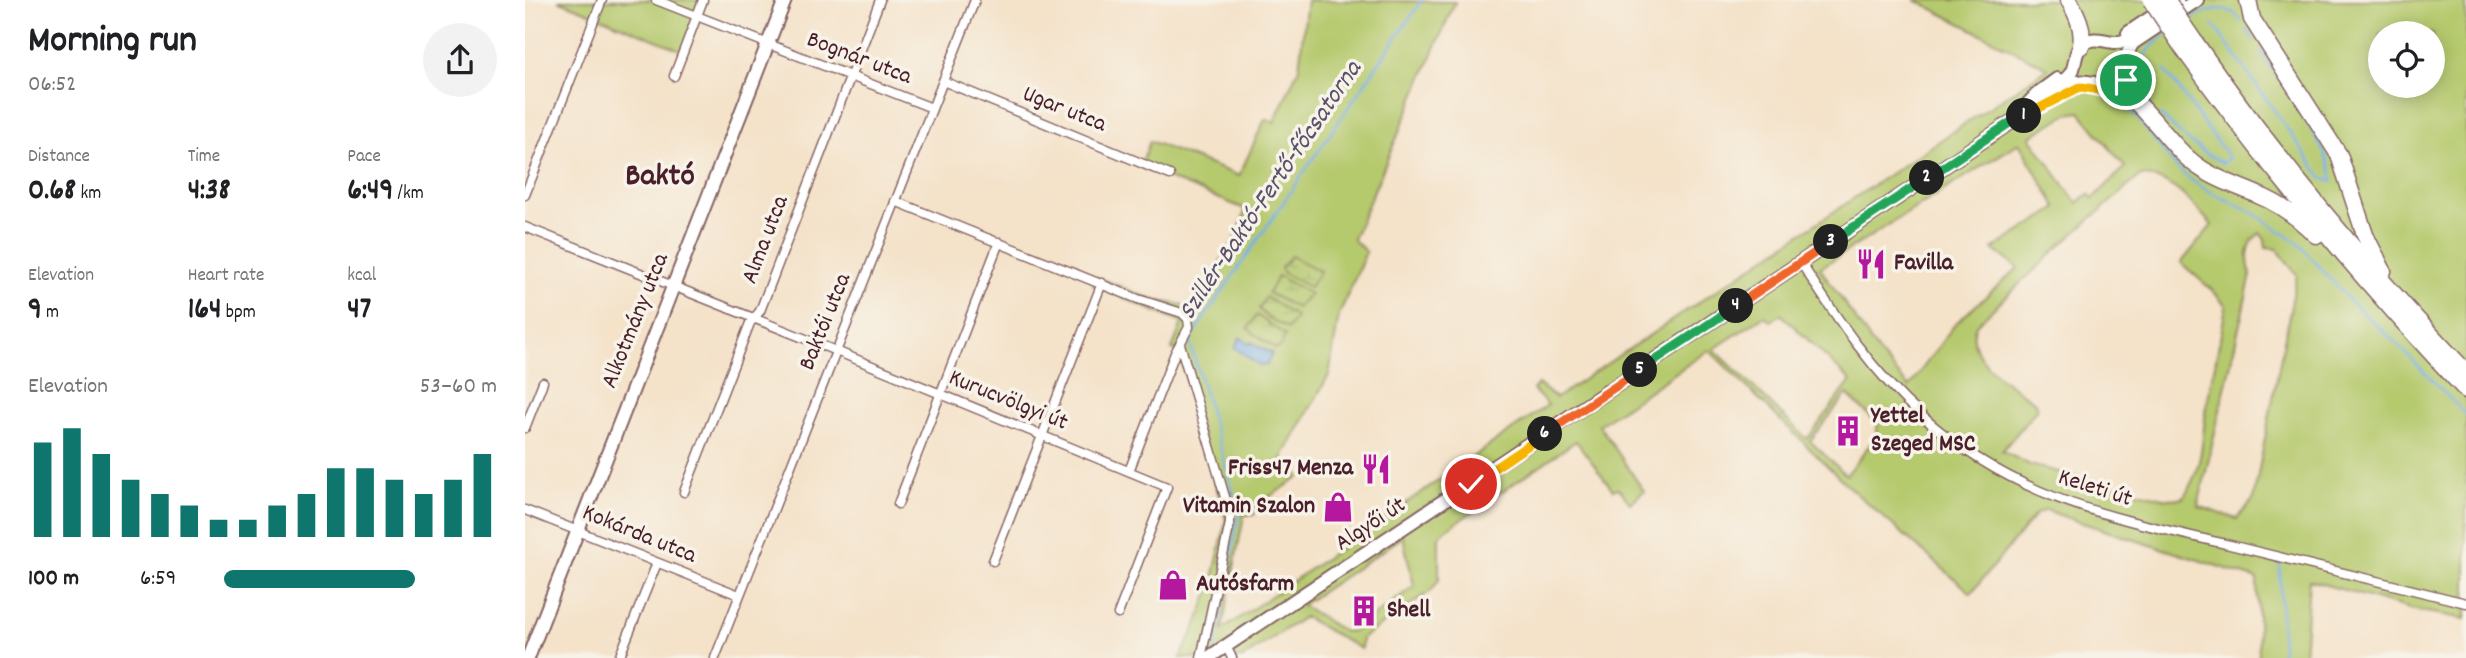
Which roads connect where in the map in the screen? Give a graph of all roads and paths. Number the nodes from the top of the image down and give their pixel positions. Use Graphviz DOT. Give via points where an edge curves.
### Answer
graph roads {
  1 [pos="602,0"];
  2 [pos="656,0"];
  3 [pos="703,0"];
  4 [pos="786,0"];
  5 [pos="880,0"];
  6 [pos="975,0"];
  7 [pos="2069,0"];
  8 [pos="2151,0"];
  9 [pos="2166,0"];
  10 [pos="2177,0"];
  11 [pos="2185,0"];
  12 [pos="2197,0"];
  13 [pos="2206,0"];
  14 [pos="2248,0"];
  15 [pos="697,16"];
  16 [pos="2082,40"];
  17 [pos="768,44"];
  18 [pos="2188,44"];
  19 [pos="2068,71"];
  20 [pos="674,76"];
  21 [pos="850,76"];
  22 [pos="943,81"];
  23 [pos="2083,84"];
  24 [pos="2116,89"];
  25 [pos="932,108"];
  26 [pos="2011,122"];
  27 [pos="1170,174"];
  28 [pos="525,195"];
  29 [pos="895,201"];
  30 [pos="525,228"];
  31 [pos="999,242"];
  32 [pos="1801,263"];
  33 [pos="2362,276"];
  34 [pos="1102,284"];
  35 [pos="672,286"];
  36 [pos="754,319"];
  37 [pos="2436,340"];
  38 [pos="1180,345"];
  39 [pos="836,351"];
  40 [pos="2466,372"];
  41 [pos="543,382"];
  42 [pos="2466,390"];
  43 [pos="940,394"];
  44 [pos="525,428"];
  45 [pos="1042,436"];
  46 [pos="1129,471"];
  47 [pos="684,492"];
  48 [pos="898,504"];
  49 [pos="525,510"];
  50 [pos="577,530"];
  51 [pos="993,561"];
  52 [pos="657,563"];
  53 [pos="739,595"];
  54 [pos="2466,603"];
  55 [pos="1118,614"];
  56 [pos="1225,647"];
  57 [pos="528,658"];
  58 [pos="619,658"];
  59 [pos="715,658"];
  60 [pos="1201,658"];
  61 [pos="1207,658"];
  62 [pos="1232,658"];
  1 -- 28 [label="street"];
  2 -- 15 [label="street, Bognár utca"];
  3 -- 15 [label="street"];
  4 -- 17 [label="main road, Alkotmány utca"];
  5 -- 21 [label="street, Alma utca"];
  6 -- 22 [label="street, Baktói utca"];
  7 -- 16 [label="highway" via="2079,19"];
  8 -- 18 [label="highway, bridge"];
  9 -- 18 [label="highway, bridge"];
  10 -- 16 [label="main road" via="2128,33 2092,32"];
  11 -- 16 [label="main road" via="2123,41"];
  12 -- 23 [label="main road" via="2133,44 2118,79 2105,86"];
  13 -- 24 [label="main road" via="2138,46 2131,71"];
  14 -- 37 [label="highway" via="2252,19 2339,155 2372,252"];
  15 -- 17 [label="street, Bognár utca"];
  15 -- 20 [label="street"];
  16 -- 19 [label="main road" via="2072,47"];
  17 -- 21 [label="street, Bognár utca"];
  17 -- 35 [label="main road, Alkotmány utca"];
  18 -- 33 [label="highway" via="2263,157"];
  18 -- 37 [label="highway" via="2318,205"];
  19 -- 23 [label="main road"];
  19 -- 26 [label="main road" via="2038,93"];
  21 -- 25 [label="street, Bognár utca"];
  21 -- 36 [label="street, Alma utca"];
  22 -- 25 [label="street, Baktói utca"];
  22 -- 27 [label="street, Ugar utca"];
  23 -- 24 [label="main road" via="2096,92"];
  23 -- 26 [label="main road"];
  24 -- 33 [label="highway" via="2134,99 2199,167 2278,204"];
  25 -- 29 [label="street, Baktói utca"];
  26 -- 32 [label="main road, Algyői út"];
  29 -- 31 [label="street"];
  29 -- 39 [label="street, Baktói utca"];
  30 -- 35 [label="street, Kurucvölgyi út"];
  31 -- 34 [label="street"];
  31 -- 43 [label="street"];
  32 -- 54 [label="street, Keleti út" via="1843,326 1905,400 1957,444 2014,480 2112,517"];
  32 -- 56 [label="main road, Algyői út"];
  33 -- 42 [label="highway"];
  34 -- 38 [label="street" via="1182,313 1189,327"];
  34 -- 45 [label="street"];
  35 -- 36 [label="street, Kurucvölgyi út"];
  35 -- 50 [label="main road, Alkotmány utca"];
  36 -- 39 [label="street, Kurucvölgyi út"];
  36 -- 47 [label="street, Alma utca"];
  37 -- 40 [label="highway"];
  38 -- 46 [label="street"];
  38 -- 60 [label="street" via="1230,514"];
  39 -- 43 [label="street, Kurucvölgyi út"];
  39 -- 53 [label="street, Baktói utca"];
  41 -- 44 [label="street"];
  43 -- 45 [label="street, Kurucvölgyi út"];
  43 -- 48 [label="street"];
  45 -- 46 [label="street, Kurucvölgyi út"];
  45 -- 51 [label="street"];
  46 -- 55 [label="street, Kurucvölgyi út" via="1167,486"];
  49 -- 50 [label="street, Kokárda utca"];
  50 -- 52 [label="street, Kokárda utca"];
  50 -- 57 [label="main road, Alkotmány utca"];
  52 -- 53 [label="street, Kokárda utca"];
  52 -- 58 [label="street"];
  53 -- 59 [label="street, Baktói utca"];
  56 -- 61 [label="main road, Algyői út"];
  56 -- 62 [label="street"];
}
